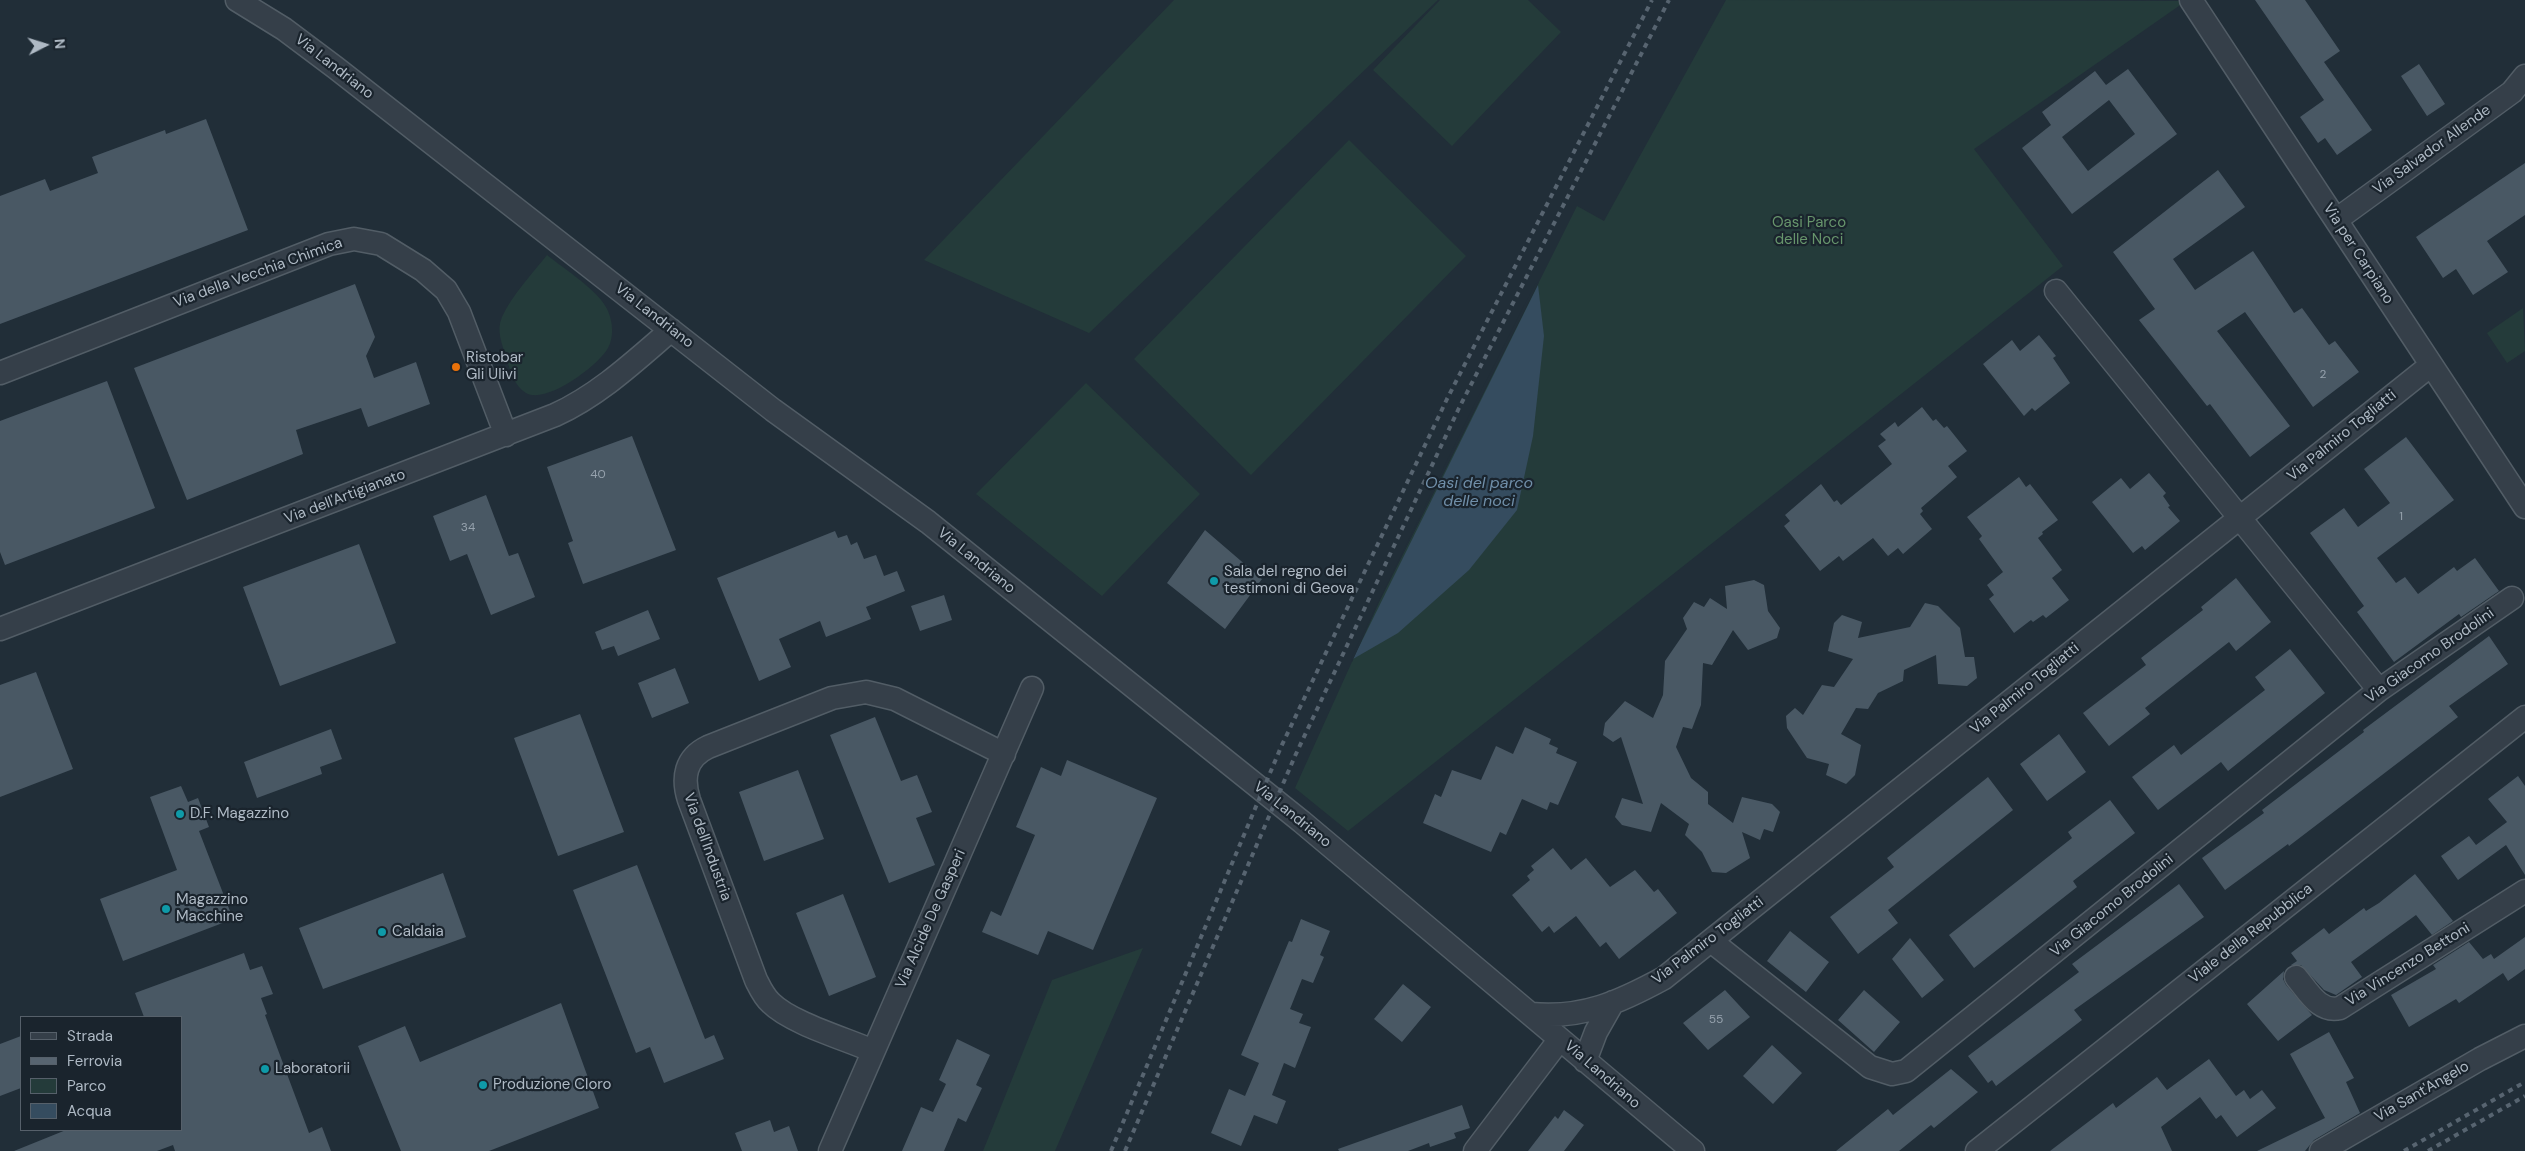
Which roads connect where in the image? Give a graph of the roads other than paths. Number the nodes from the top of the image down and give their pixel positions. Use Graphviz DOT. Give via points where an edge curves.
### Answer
graph roads {
  1 [pos="237,0"];
  2 [pos="2191,0"];
  3 [pos="2525,76"];
  4 [pos="2336,220"];
  5 [pos="2056,291"];
  6 [pos="671,330"];
  7 [pos="2430,365"];
  8 [pos="0,373"];
  9 [pos="506,435"];
  10 [pos="2525,507"];
  11 [pos="2240,517"];
  12 [pos="2512,598"];
  13 [pos="0,630"];
  14 [pos="1032,688"];
  15 [pos="2378,690"];
  16 [pos="2525,717"];
  17 [pos="2525,736"];
  18 [pos="1004,754"];
  19 [pos="2525,891"];
  20 [pos="1711,941"];
  21 [pos="2296,977"];
  22 [pos="1613,1002"];
  23 [pos="1531,1014"];
  24 [pos="2525,1036"];
  25 [pos="1560,1039"];
  26 [pos="873,1050"];
  27 [pos="1585,1061"];
  28 [pos="830,1151"];
  29 [pos="1474,1151"];
  30 [pos="1693,1151"];
  31 [pos="1977,1151"];
  32 [pos="2002,1151"];
  33 [pos="2321,1151"];
  1 -- 6 [label="street, Via Landriano" via="284,29 336,68"];
  2 -- 4 [label="street, Via per Carpiano"];
  3 -- 4 [label="street, Via Salvador Allende" via="2512,92"];
  4 -- 7 [label="street, Via per Carpiano"];
  5 -- 11 [label="street"];
  6 -- 9 [label="street, Via dell'Artigianato" via="618,376 569,409"];
  6 -- 23 [label="street, Via Landriano" via="773,410 928,522 1302,822"];
  7 -- 10 [label="street, Via per Carpiano"];
  7 -- 11 [label="street, Via Palmiro Togliatti"];
  8 -- 9 [label="street, Via della Vecchia Chimica" via="329,244 364,239 387,246 423,270 451,296"];
  9 -- 13 [label="street, Via dell'Artigianato"];
  11 -- 15 [label="street"];
  11 -- 20 [label="street, Via Palmiro Togliatti"];
  12 -- 15 [label="street, Via Giacomo Brodolini"];
  14 -- 18 [label="street, Via Alcide De Gasperi"];
  15 -- 20 [label="street, Via Giacomo Brodolini" via="1899,1074 1884,1073 1870,1067"];
  16 -- 31 [label="street, Viale della Repubblica"];
  17 -- 32 [label="street, Viale della Repubblica"];
  18 -- 26 [label="street, Via Alcide De Gasperi"];
  18 -- 26 [label="street, Via dell'Industria" via="895,700 866,692 832,698 708,747 696,754 687,766 685,784 689,800 764,995 787,1015"];
  19 -- 21 [label="street, Via Vincenzo Bettoni" via="2340,1008 2332,1010 2320,1005"];
  20 -- 22 [label="street, Via Palmiro Togliatti" via="1664,978"];
  22 -- 23 [label="street, Via Palmiro Togliatti" via="1571,1015"];
  22 -- 27 [label="street"];
  23 -- 25 [label="street, Via Landriano"];
  24 -- 33 [label="street, Via Sant'Angelo"];
  25 -- 27 [label="street, Via Landriano"];
  25 -- 29 [label="street"];
  26 -- 28 [label="street, Via Alcide De Gasperi"];
  27 -- 30 [label="street, Via Landriano"];
}
